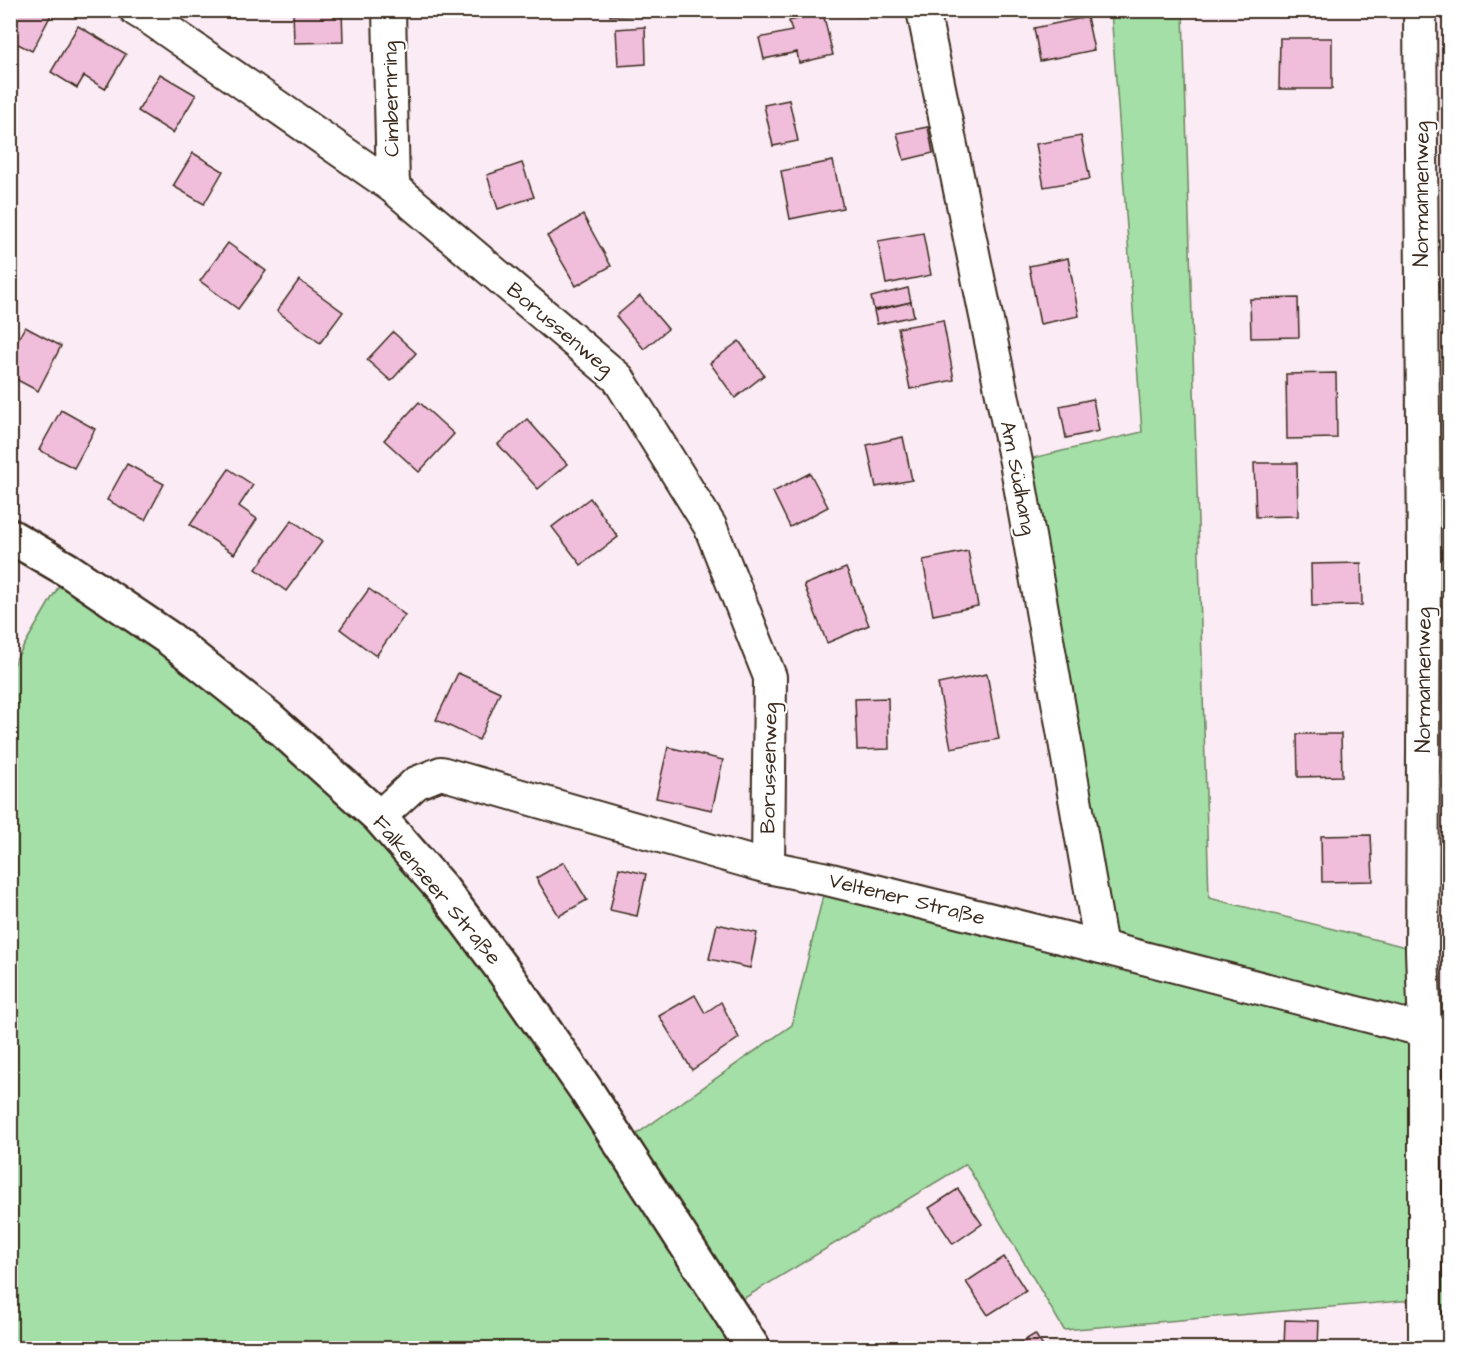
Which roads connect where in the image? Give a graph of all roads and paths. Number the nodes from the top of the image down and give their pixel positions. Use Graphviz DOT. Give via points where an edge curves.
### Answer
graph roads {
  1 [pos="136,10"];
  2 [pos="389,10"];
  3 [pos="923,10"];
  4 [pos="1420,10"];
  5 [pos="393,187"];
  6 [pos="10,536"];
  7 [pos="1437,562"];
  8 [pos="379,818"];
  9 [pos="768,867"];
  10 [pos="1101,947"];
  11 [pos="1437,1033"];
  12 [pos="753,1348"];
  13 [pos="1425,1348"];
  1 -- 5 [label="street, Borussenweg"];
  2 -- 5 [label="street, Cimbernring"];
  3 -- 10 [label="street, Am Südhang" via="1016,462"];
  4 -- 7 [label="street, Normannenweg"];
  5 -- 9 [label="street, Borussenweg" via="618,378 710,526 770,676"];
  6 -- 8 [label="main road, Falkenseer Straße" via="170,639 269,718"];
  7 -- 11 [label="street, Normannenweg" via="1422,951"];
  8 -- 9 [label="street, Veltener Straße" via="416,783 441,773"];
  8 -- 12 [label="main road, Falkenseer Straße" via="443,890 505,973 586,1090"];
  9 -- 10 [label="street, Veltener Straße"];
  10 -- 11 [label="street, Veltener Straße"];
  11 -- 13 [label="street, Normannenweg"];
}
